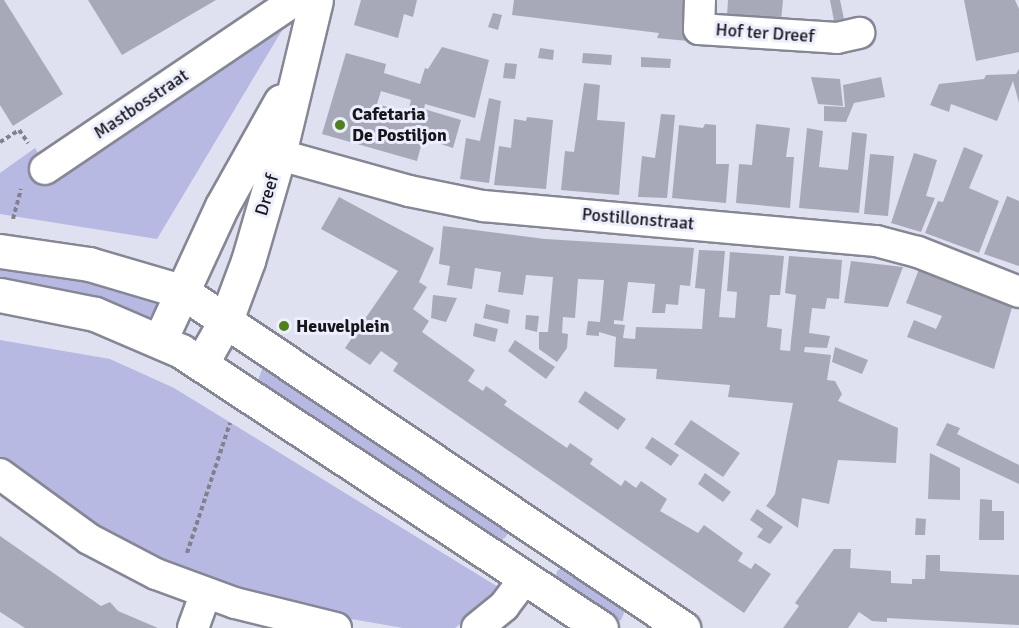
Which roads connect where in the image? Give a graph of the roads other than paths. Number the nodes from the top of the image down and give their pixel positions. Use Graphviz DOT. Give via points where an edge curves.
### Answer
graph roads {
  1 [pos="296,0"];
  2 [pos="316,0"];
  3 [pos="700,0"];
  4 [pos="859,33"];
  5 [pos="267,151"];
  6 [pos="45,169"];
  7 [pos="5,239"];
  8 [pos="181,291"];
  9 [pos="1019,292"];
  10 [pos="0,295"];
  11 [pos="226,320"];
  12 [pos="159,340"];
  13 [pos="201,364"];
  14 [pos="0,474"];
  15 [pos="554,540"];
  16 [pos="526,578"];
  17 [pos="206,593"];
  18 [pos="193,628"];
  19 [pos="336,628"];
  20 [pos="477,628"];
  21 [pos="601,628"];
  22 [pos="683,628"];
  1 -- 6 [label="street, Mastbosstraat"];
  2 -- 5 [label="street, Dreef" via="300,68"];
  3 -- 4 [label="street, Hof ter Dreef" via="699,29 837,38"];
  5 -- 8 [label="street, Dreef"];
  5 -- 9 [label="street, Postillonstraat" via="409,191 483,206 876,241 918,252"];
  5 -- 11 [label="street, Dreef"];
  7 -- 8 [label="street"];
  8 -- 11 [label="street"];
  8 -- 12 [label="street, Dreef"];
  10 -- 12 [label="street" via="74,308"];
  11 -- 13 [label="street, Dreef"];
  11 -- 15 [label="street"];
  12 -- 13 [label="street"];
  13 -- 16 [label="street"];
  14 -- 17 [label="street" via="89,538"];
  15 -- 16 [label="street"];
  15 -- 22 [label="street"];
  16 -- 20 [label="street" via="504,606"];
  16 -- 21 [label="street"];
  17 -- 18 [label="street"];
  17 -- 19 [label="street"];
}
